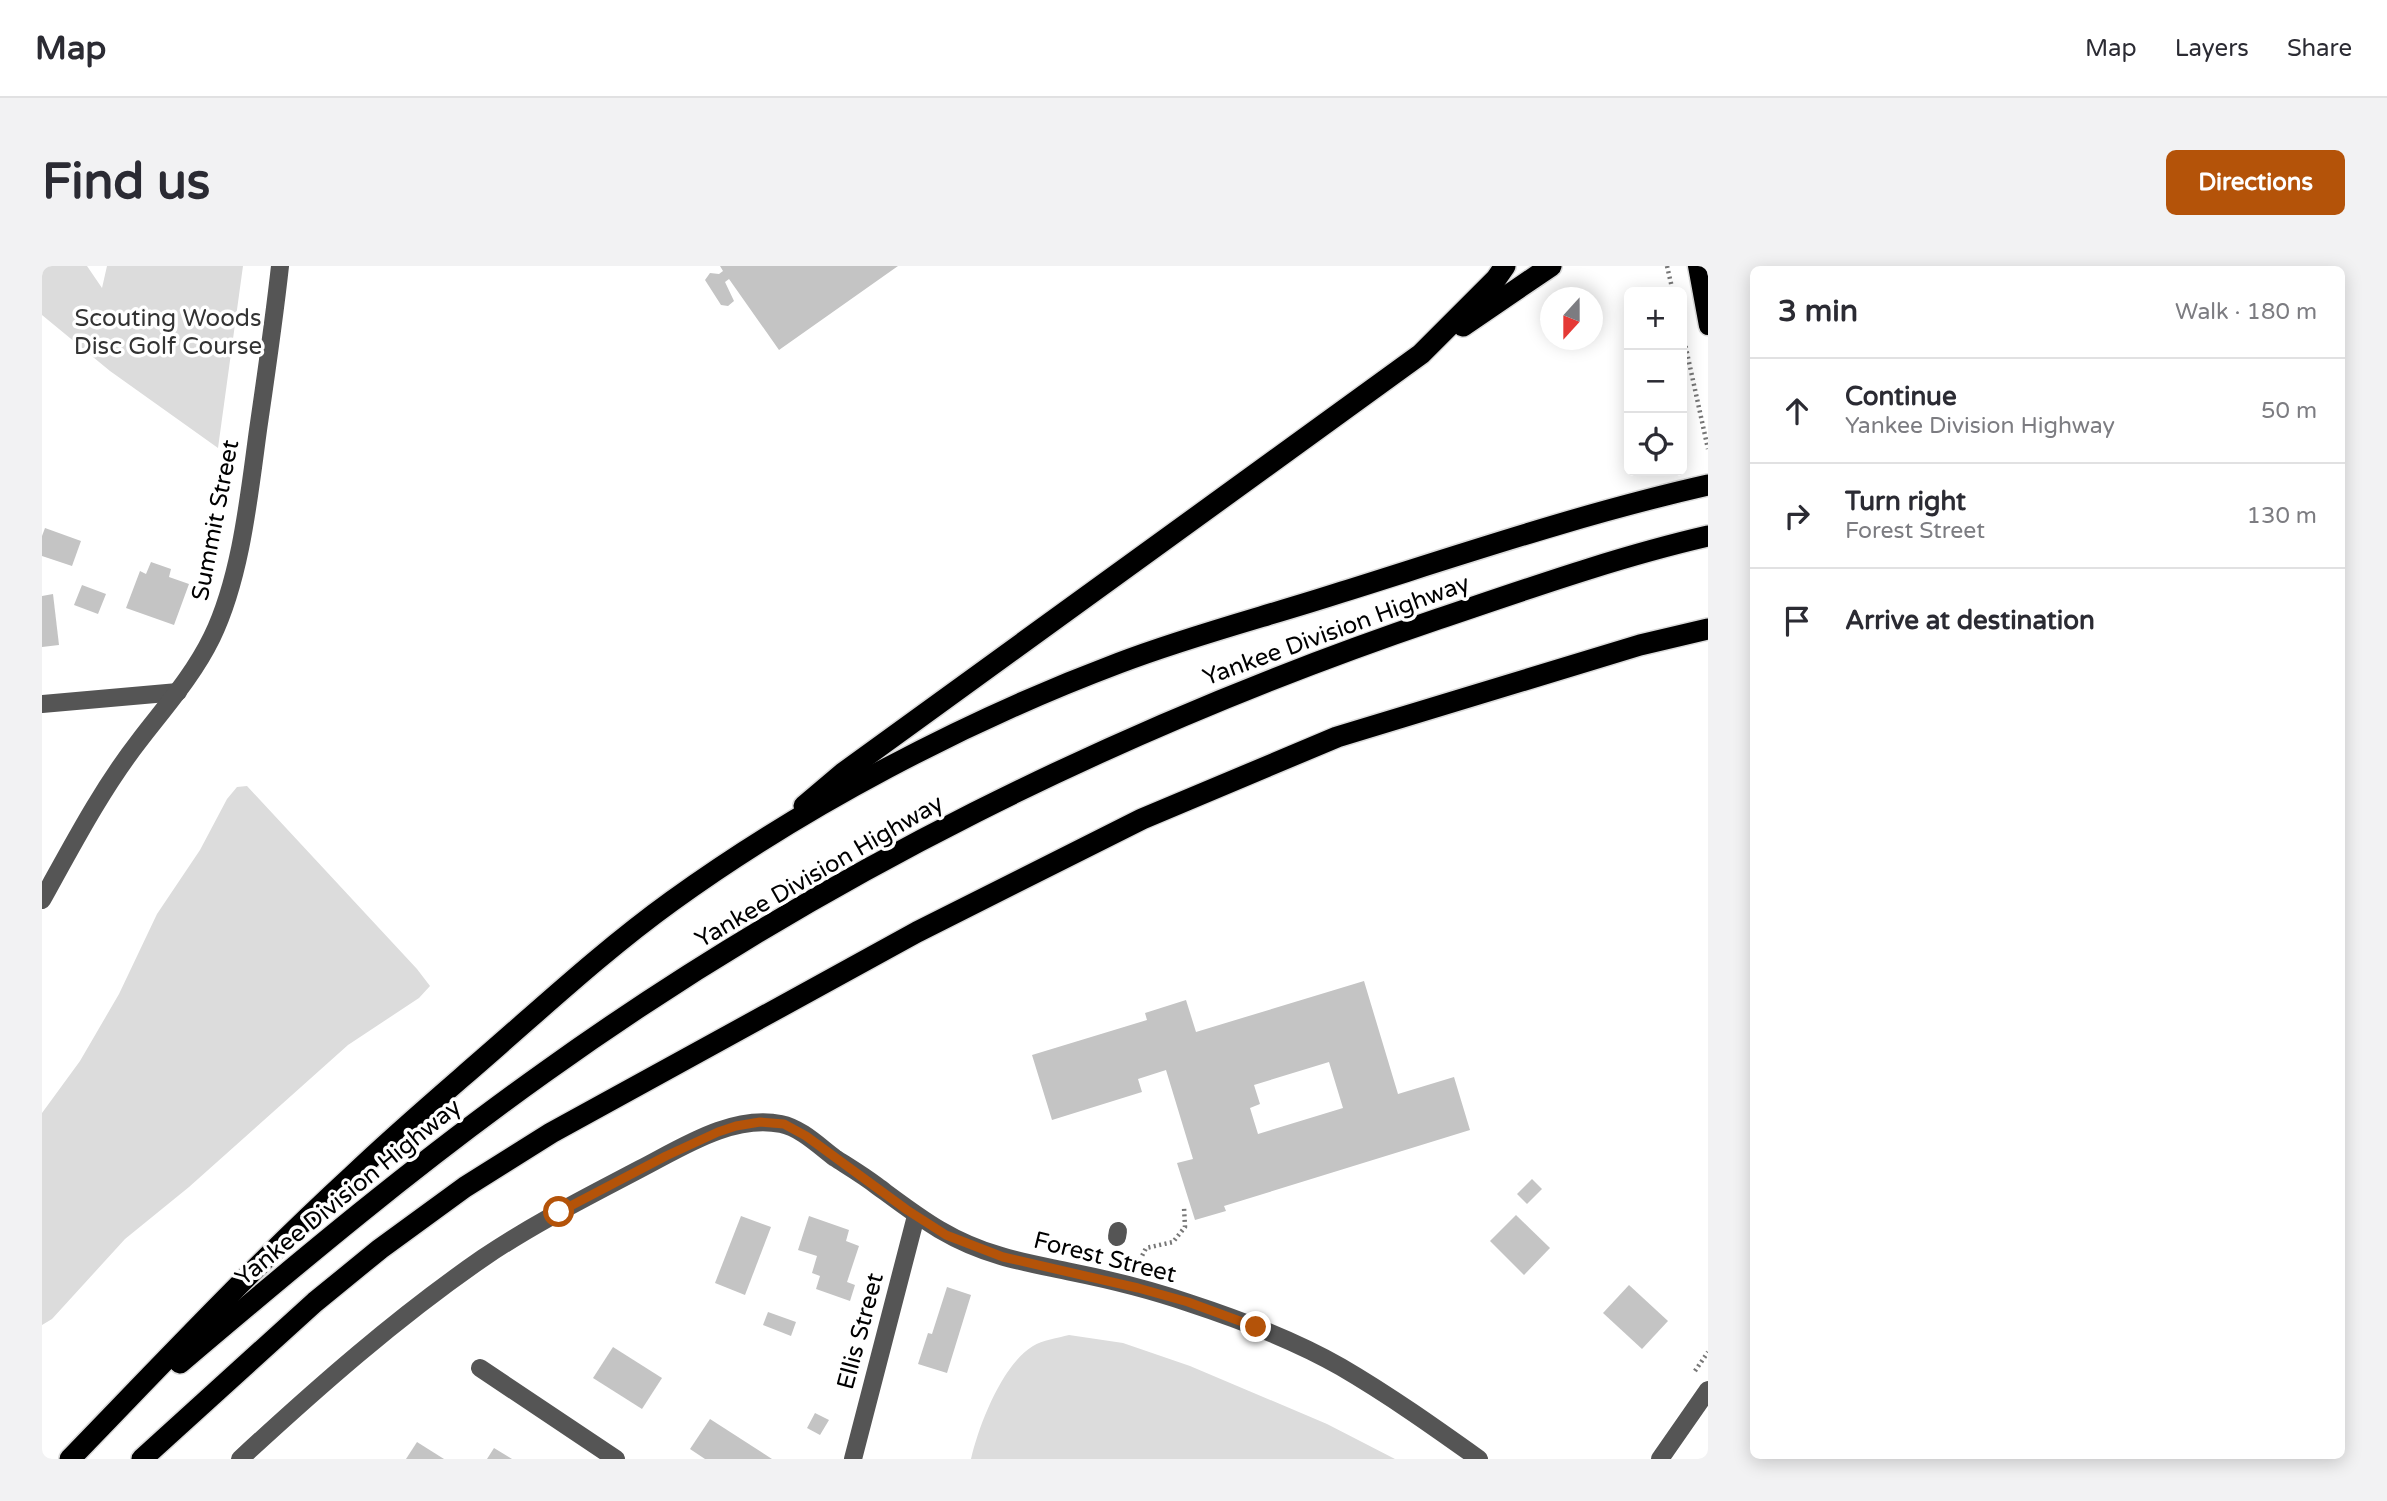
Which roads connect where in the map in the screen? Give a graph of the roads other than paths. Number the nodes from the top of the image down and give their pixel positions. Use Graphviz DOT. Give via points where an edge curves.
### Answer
graph roads {
  1 [pos="279,266"];
  2 [pos="1505,266"];
  3 [pos="1551,266"];
  4 [pos="1697,266"];
  5 [pos="1708,326"];
  6 [pos="1421,354"];
  7 [pos="1708,485"];
  8 [pos="1708,536"];
  9 [pos="1708,629"];
  10 [pos="178,692"];
  11 [pos="42,704"];
  12 [pos="762,842"];
  13 [pos="42,900"];
  14 [pos="916,1216"];
  15 [pos="480,1368"];
  16 [pos="1708,1390"];
  17 [pos="72,1459"];
  18 [pos="142,1459"];
  19 [pos="240,1459"];
  20 [pos="616,1459"];
  21 [pos="853,1459"];
  22 [pos="1479,1459"];
  23 [pos="1660,1459"];
  1 -- 10 [label="street, Summit Street" via="247,510 224,610"];
  2 -- 6 [label="highway"];
  3 -- 6 [label="highway"];
  4 -- 5 [label="main road"];
  6 -- 12 [label="highway" via="843,772"];
  7 -- 12 [label="highway" via="1482,547 1119,663 1004,711 885,771"];
  8 -- 17 [label="highway, Yankee Division Highway" via="1504,596 1265,681 1139,734 893,853 666,990 430,1156 326,1238"];
  9 -- 18 [label="highway" via="1640,645 1337,737 1142,820 917,932 551,1132 465,1187 315,1302"];
  10 -- 11 [label="street"];
  10 -- 13 [label="street, Summit Street" via="119,769"];
  12 -- 17 [label="highway" via="671,902 587,968 351,1176"];
  14 -- 19 [label="street, Forest Street" via="784,1124 760,1122 718,1132 559,1212 484,1257 313,1392"];
  14 -- 21 [label="street, Ellis Street"];
  14 -- 22 [label="street, Forest Street" via="946,1235 1003,1257 1105,1277 1256,1327 1339,1366"];
  15 -- 20 [label="street"];
  16 -- 23 [label="street"];
}
